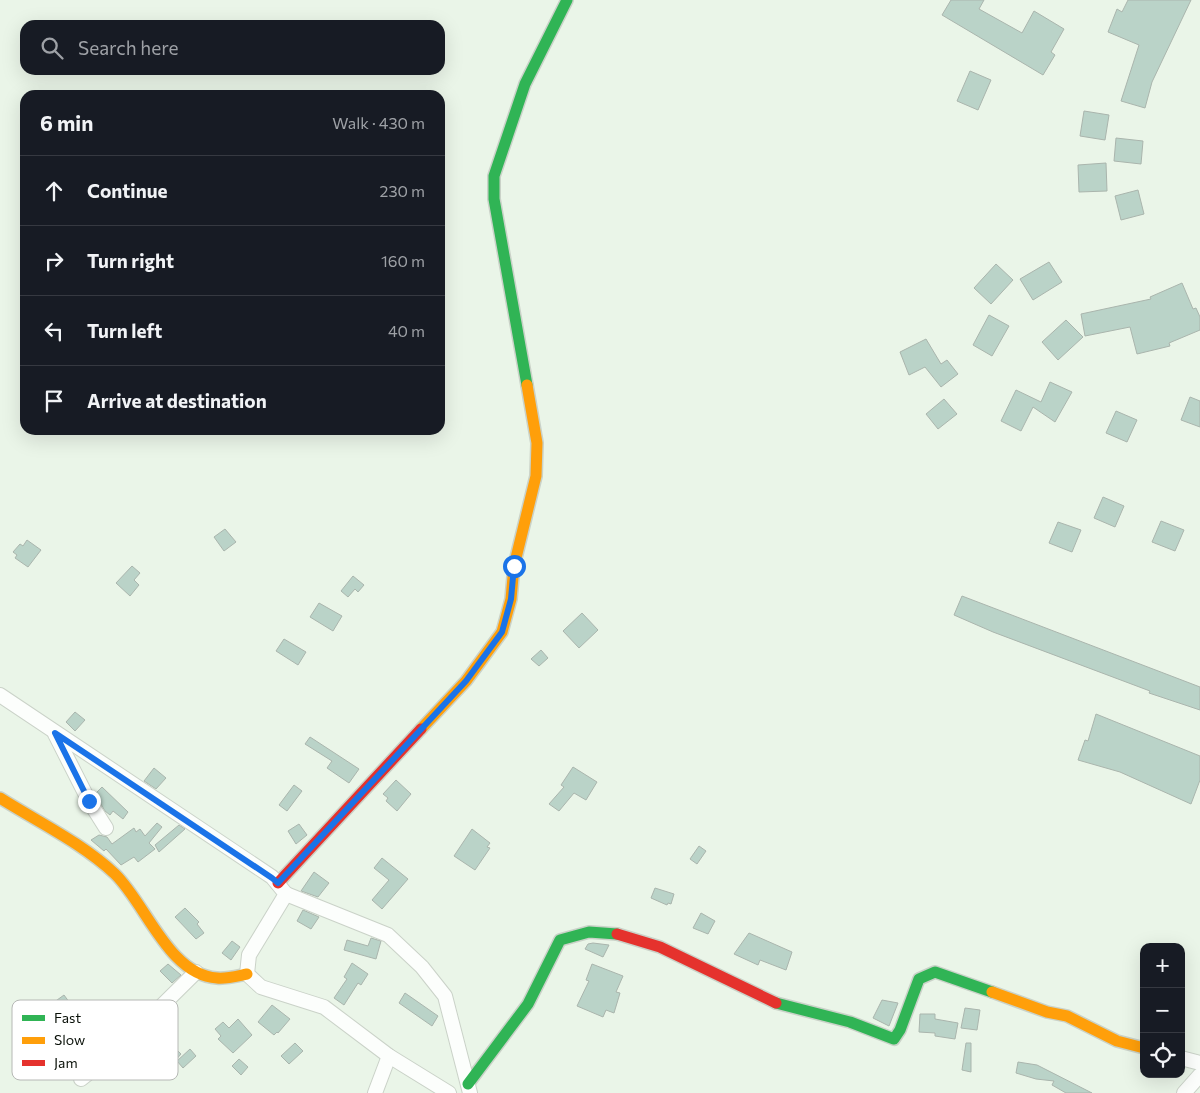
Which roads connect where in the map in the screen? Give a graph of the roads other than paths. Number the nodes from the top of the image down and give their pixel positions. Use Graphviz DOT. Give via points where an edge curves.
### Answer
graph roads {
  1 [pos="567,0"];
  2 [pos="0,695"];
  3 [pos="55,733"];
  4 [pos="0,798"];
  5 [pos="106,828"];
  6 [pos="282,889"];
  7 [pos="196,972"];
  8 [pos="247,974"];
  9 [pos="168,1000"];
  10 [pos="1140,1047"];
  11 [pos="389,1056"];
  12 [pos="1185,1059"];
  13 [pos="1200,1063"];
  14 [pos="1200,1075"];
  15 [pos="469,1088"];
  16 [pos="375,1093"];
  17 [pos="449,1093"];
  18 [pos="1184,1093"];
  1 -- 6 [label="street" via="526,84 494,176 494,199 537,443 536,476 502,632 466,681"];
  2 -- 3 [label="street"];
  3 -- 5 [label="street"];
  3 -- 6 [label="street" via="272,878"];
  4 -- 7 [label="street" via="116,874 165,942"];
  6 -- 8 [label="street" via="250,955"];
  6 -- 15 [label="street" via="388,935 422,967 445,996"];
  7 -- 8 [label="street" via="224,979"];
  7 -- 9 [label="street"];
  8 -- 11 [label="street" via="262,987 324,1006"];
  10 -- 15 [label="street" via="1117,1041 1067,1016 1047,1012 935,972 919,979 894,1039 864,1026 766,999 661,948 627,937 592,932 560,940 528,1004"];
  11 -- 16 [label="street"];
  11 -- 17 [label="street"];
  12 -- 13 [label="street"];
  14 -- 18 [label="street"];
}
